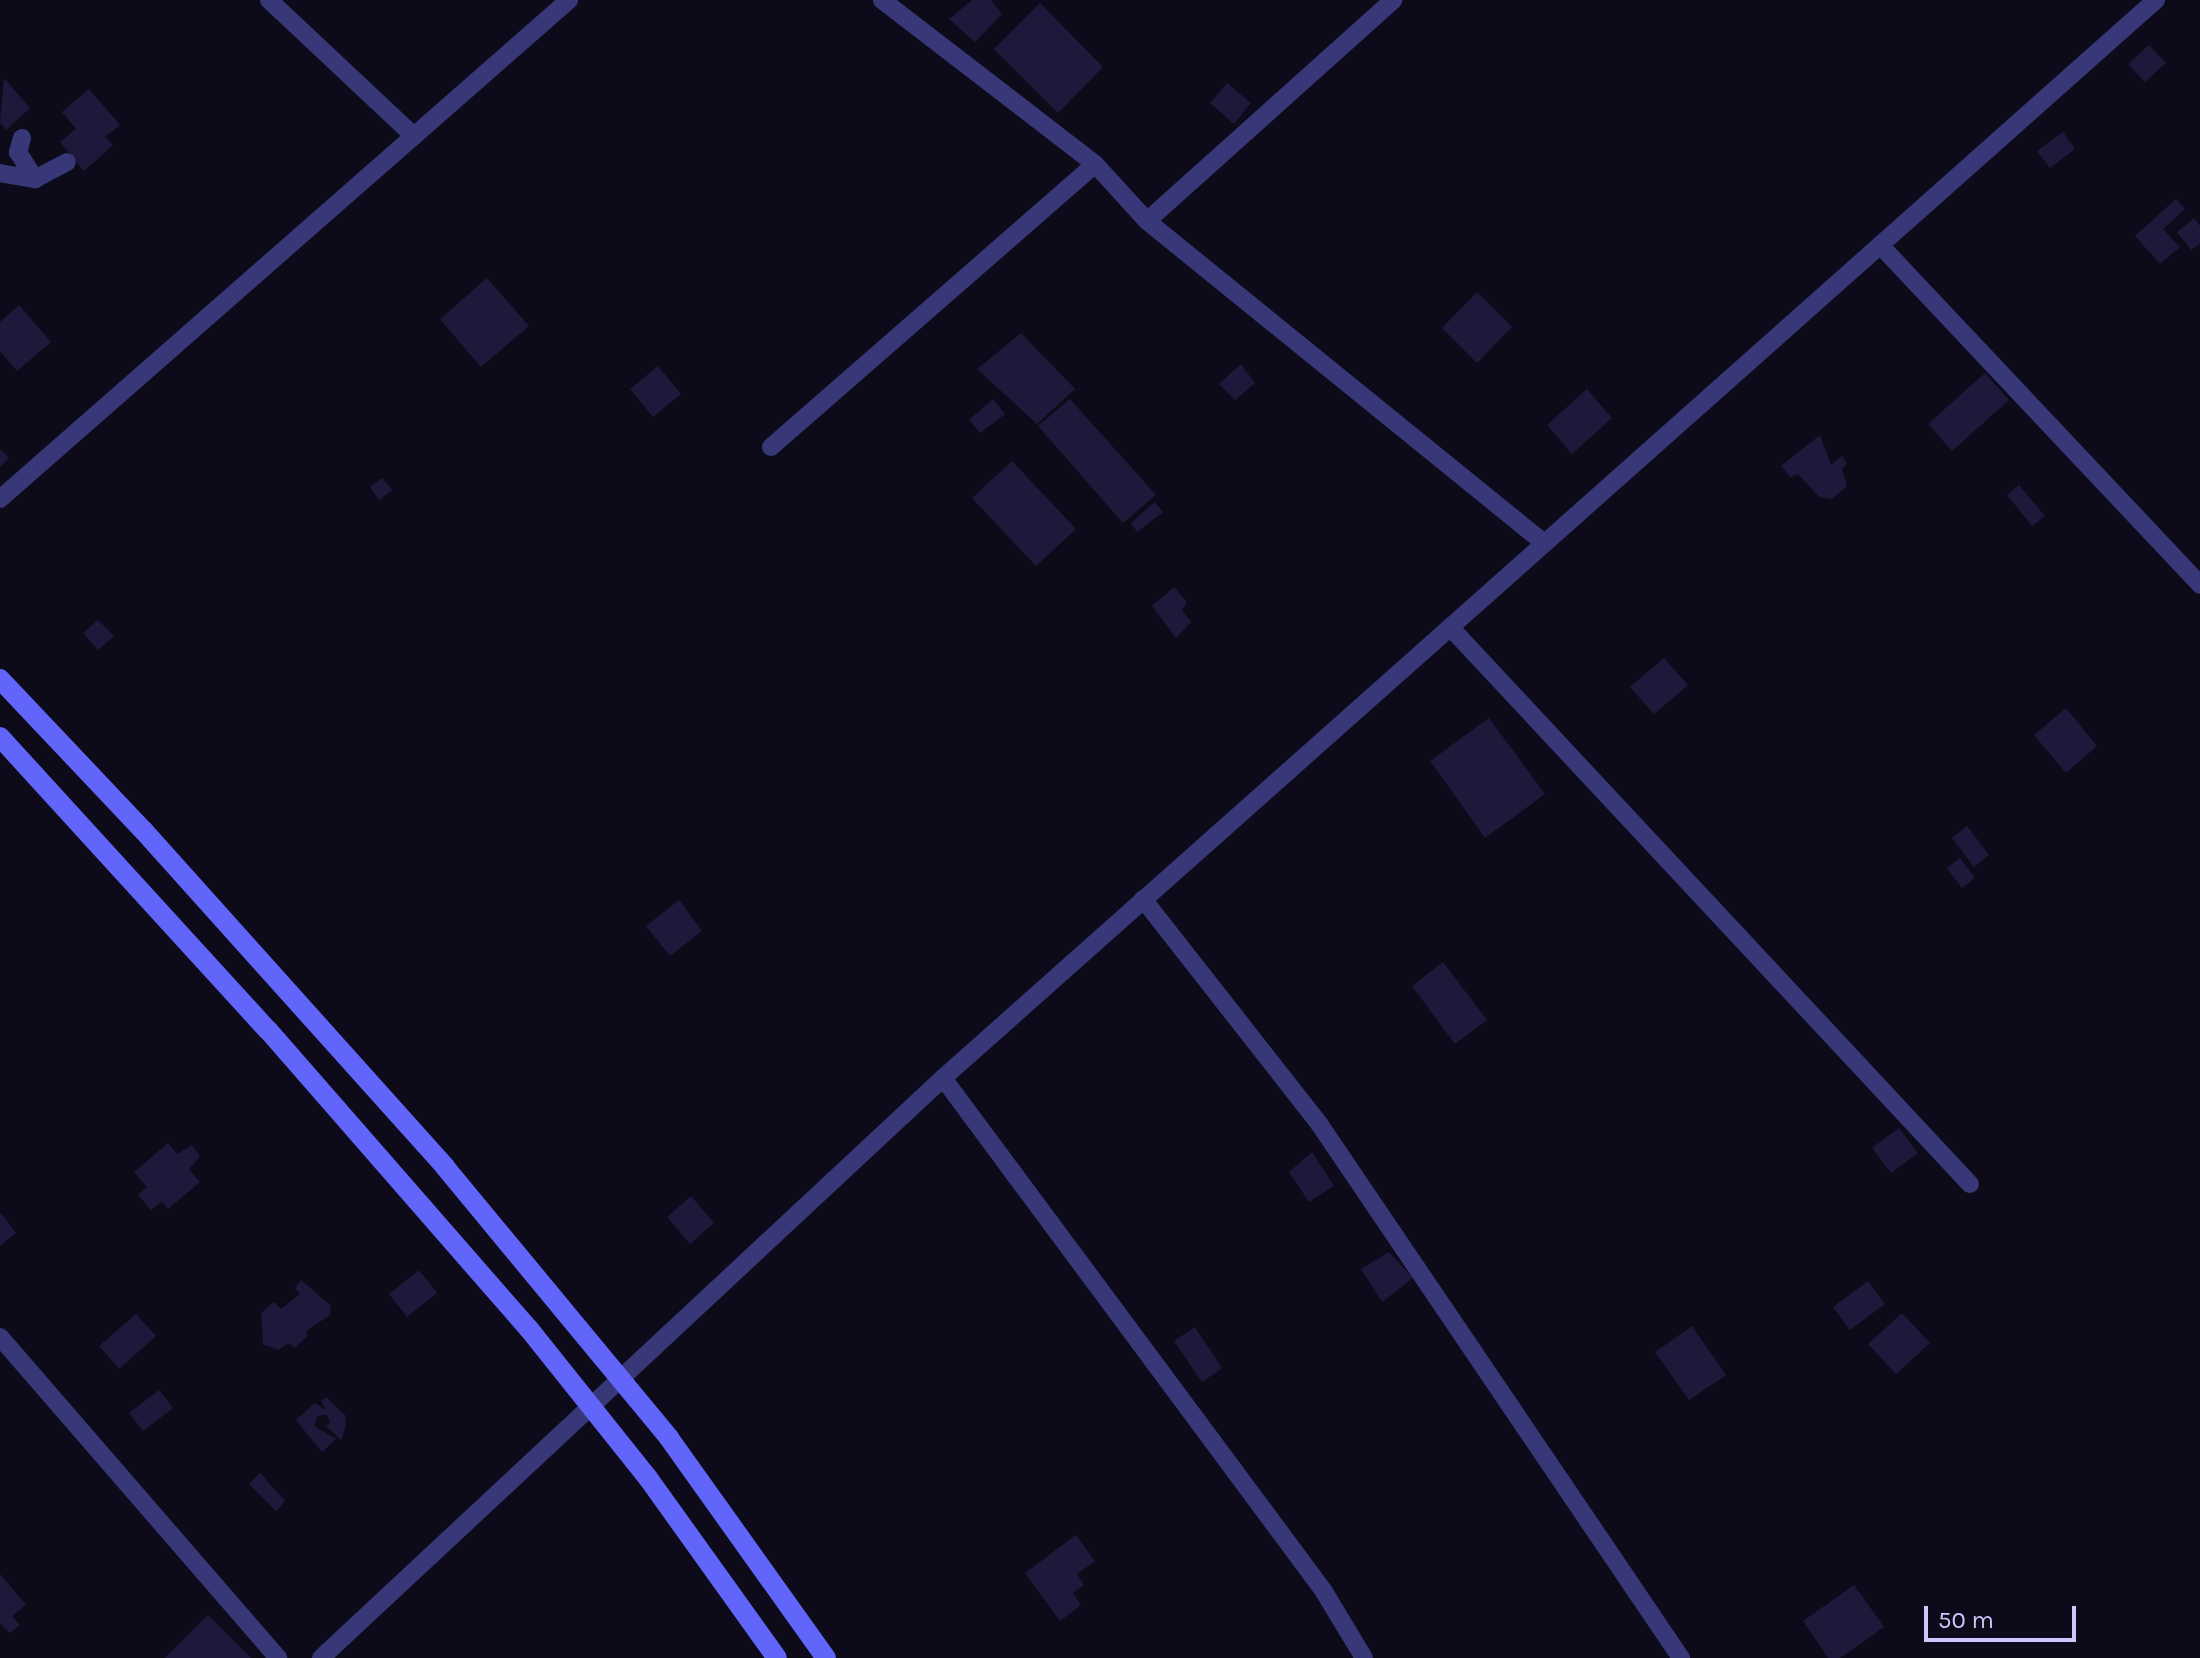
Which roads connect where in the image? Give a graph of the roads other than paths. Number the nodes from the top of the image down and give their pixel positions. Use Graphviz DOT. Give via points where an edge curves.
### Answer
graph roads {
  1 [pos="269,0"];
  2 [pos="569,0"];
  3 [pos="882,0"];
  4 [pos="1393,0"];
  5 [pos="2156,0"];
  6 [pos="414,136"];
  7 [pos="22,138"];
  8 [pos="67,162"];
  9 [pos="1095,164"];
  10 [pos="0,173"];
  11 [pos="35,179"];
  12 [pos="1147,221"];
  13 [pos="1880,245"];
  14 [pos="771,447"];
  15 [pos="0,499"];
  16 [pos="1544,543"];
  17 [pos="2200,585"];
  18 [pos="1450,627"];
  19 [pos="0,679"];
  20 [pos="0,737"];
  21 [pos="1143,899"];
  22 [pos="943,1078"];
  23 [pos="1970,1184"];
  24 [pos="0,1337"];
  25 [pos="621,1376"];
  26 [pos="590,1406"];
  27 [pos="278,1658"];
  28 [pos="321,1658"];
  29 [pos="777,1658"];
  30 [pos="826,1658"];
  31 [pos="1364,1658"];
  32 [pos="1681,1658"];
  1 -- 6 [label="street"];
  2 -- 6 [label="street"];
  3 -- 9 [label="street"];
  4 -- 12 [label="street"];
  5 -- 13 [label="street"];
  6 -- 15 [label="street"];
  7 -- 11 [label="street" via="18,152"];
  8 -- 11 [label="street"];
  9 -- 12 [label="street"];
  9 -- 14 [label="street"];
  10 -- 11 [label="street"];
  12 -- 16 [label="street"];
  13 -- 16 [label="street"];
  13 -- 17 [label="street"];
  16 -- 18 [label="street"];
  18 -- 21 [label="street"];
  18 -- 23 [label="street"];
  19 -- 25 [label="main road" via="435,1156"];
  20 -- 26 [label="main road" via="298,1065"];
  21 -- 22 [label="street"];
  21 -- 32 [label="street" via="1320,1125"];
  22 -- 25 [label="street"];
  22 -- 31 [label="street" via="1323,1590"];
  24 -- 27 [label="street"];
  25 -- 26 [label="street"];
  25 -- 30 [label="main road" via="717,1501"];
  26 -- 28 [label="street"];
  26 -- 29 [label="main road"];
}
